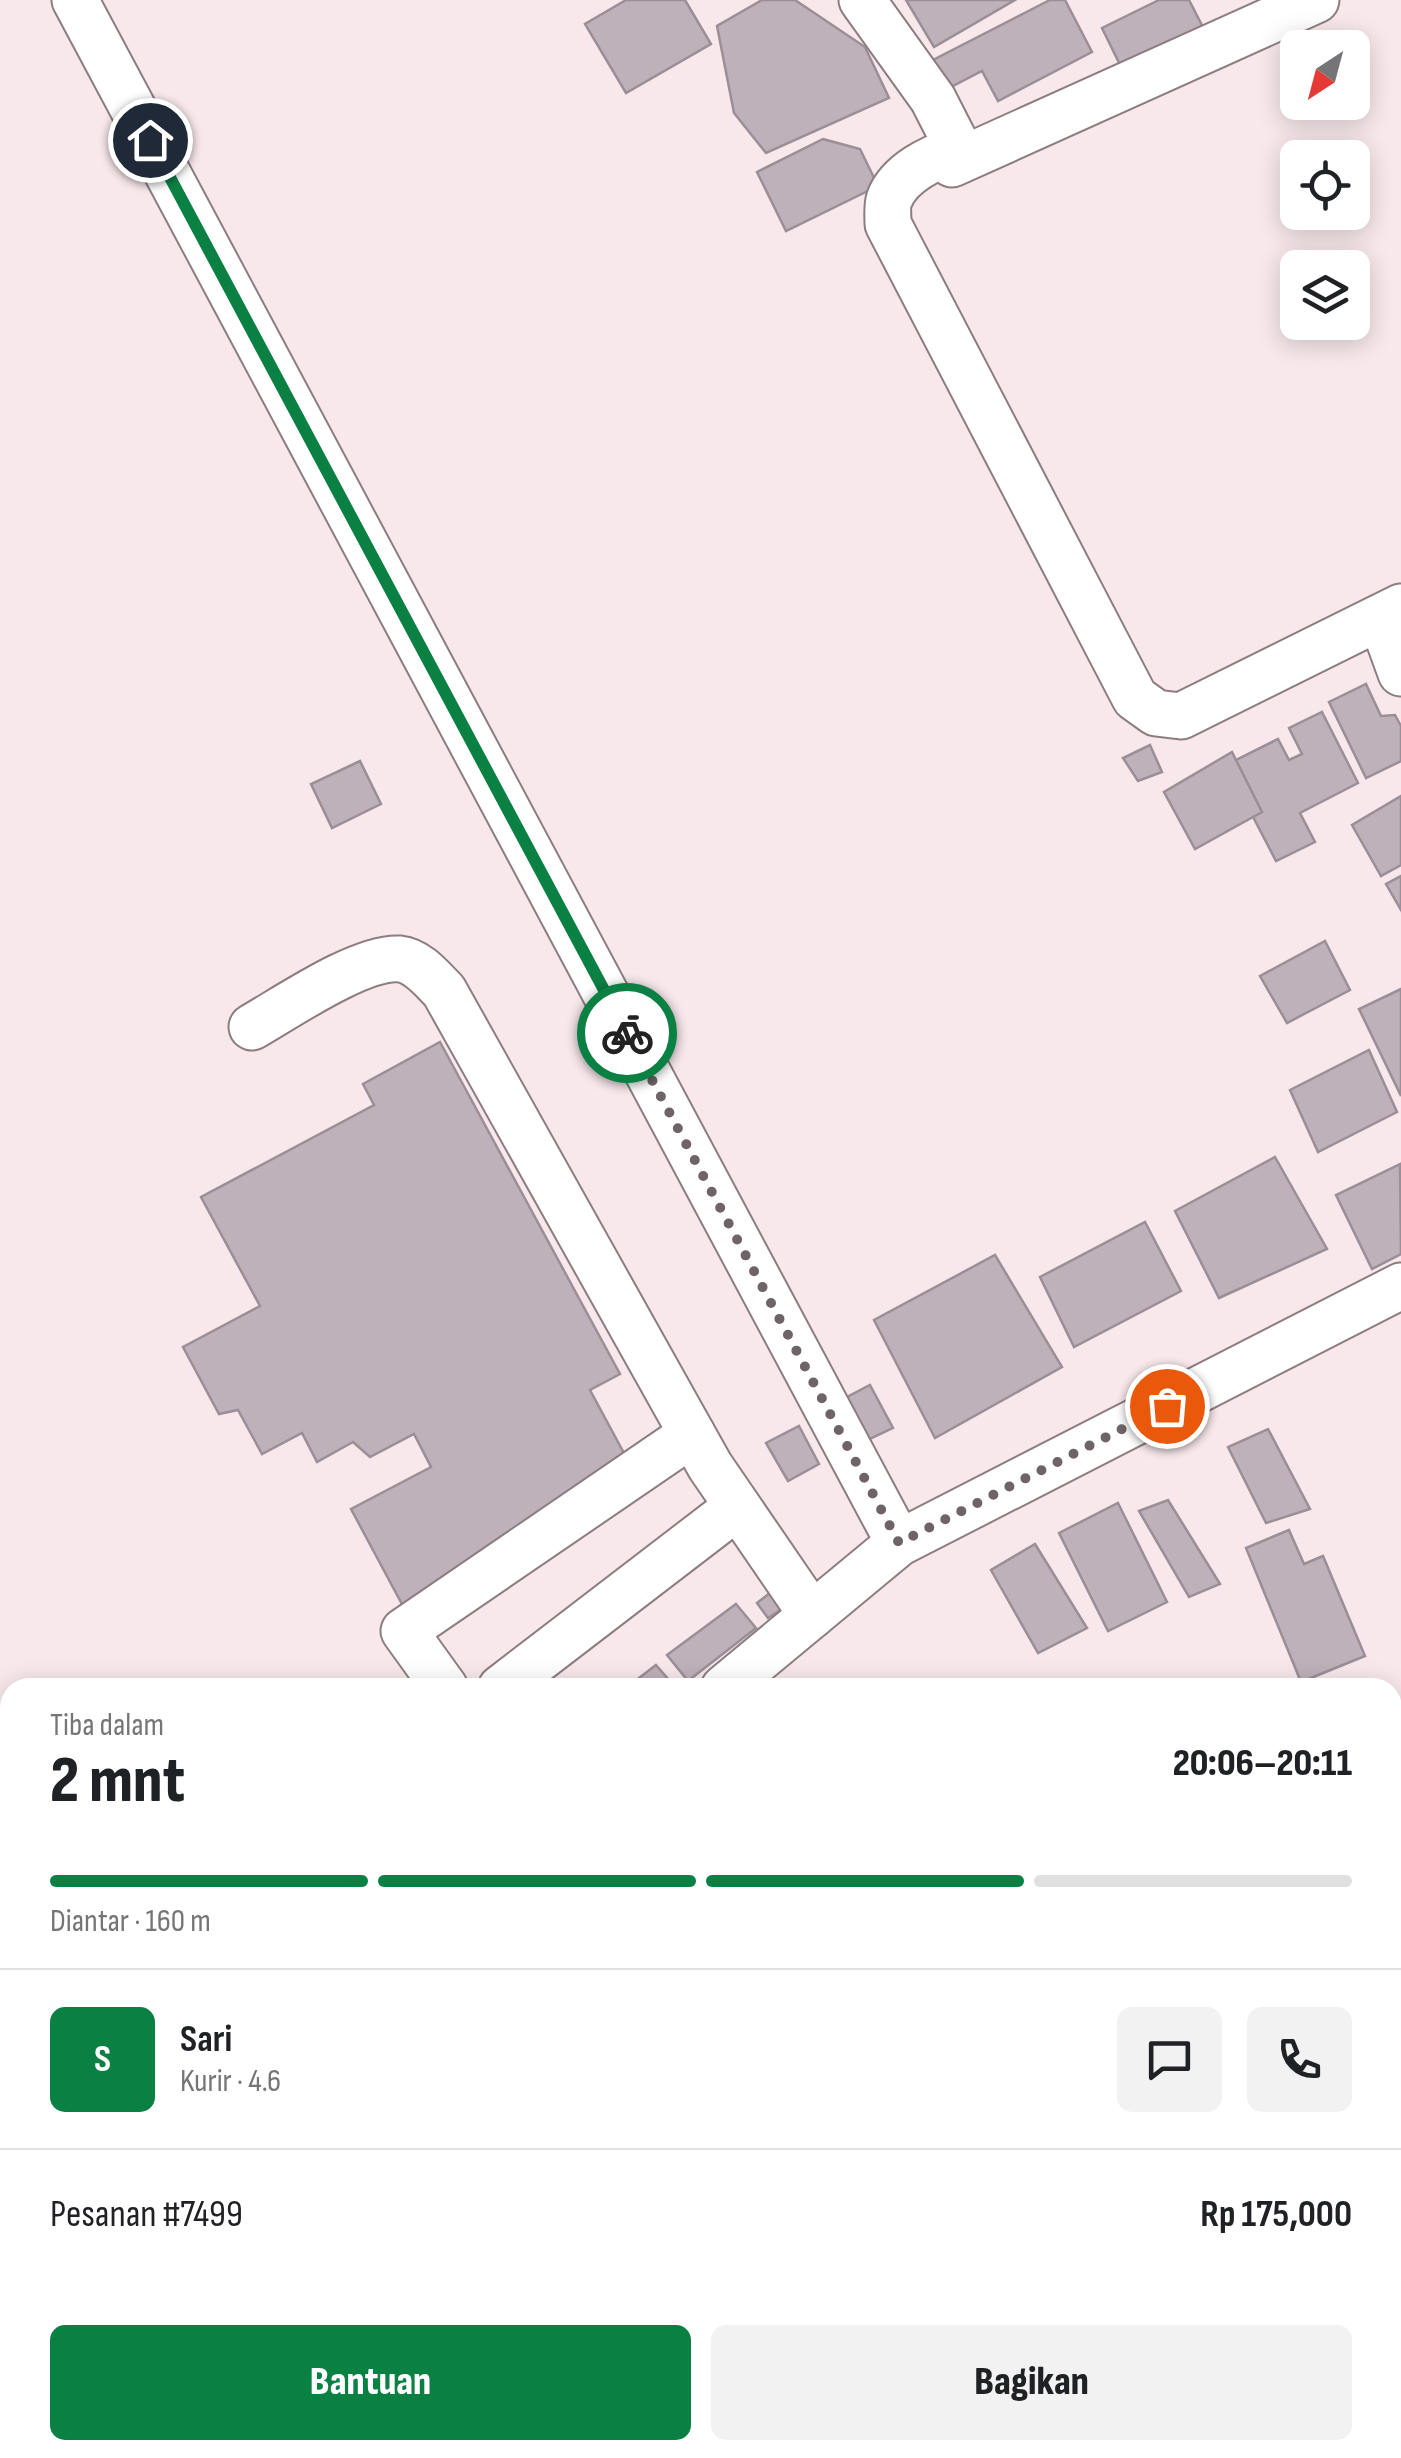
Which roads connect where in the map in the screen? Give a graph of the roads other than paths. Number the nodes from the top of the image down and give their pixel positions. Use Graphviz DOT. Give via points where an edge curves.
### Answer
graph roads {
  1 [pos="75,0"];
  2 [pos="862,0"];
  3 [pos="1316,0"];
  4 [pos="958,148"];
  5 [pos="1391,612"];
  6 [pos="1401,673"];
  7 [pos="252,1027"];
  8 [pos="1401,1286"];
  9 [pos="692,1434"];
  10 [pos="737,1507"];
  11 [pos="899,1543"];
  12 [pos="812,1615"];
  13 [pos="438,1678"];
  14 [pos="514,1678"];
  15 [pos="736,1678"];
  1 -- 11 [label="street"];
  2 -- 4 [label="street" via="934,99"];
  3 -- 4 [label="street" via="952,164"];
  4 -- 5 [label="street" via="920,165 900,184 888,200 888,224 1135,698 1156,713 1181,716"];
  5 -- 6 [label="street"];
  7 -- 9 [label="street" via="368,962 402,959 417,965 444,991"];
  8 -- 11 [label="street"];
  9 -- 10 [label="street"];
  9 -- 13 [label="street" via="404,1631"];
  10 -- 12 [label="street"];
  10 -- 14 [label="street"];
  11 -- 12 [label="street"];
  12 -- 15 [label="street"];
}
